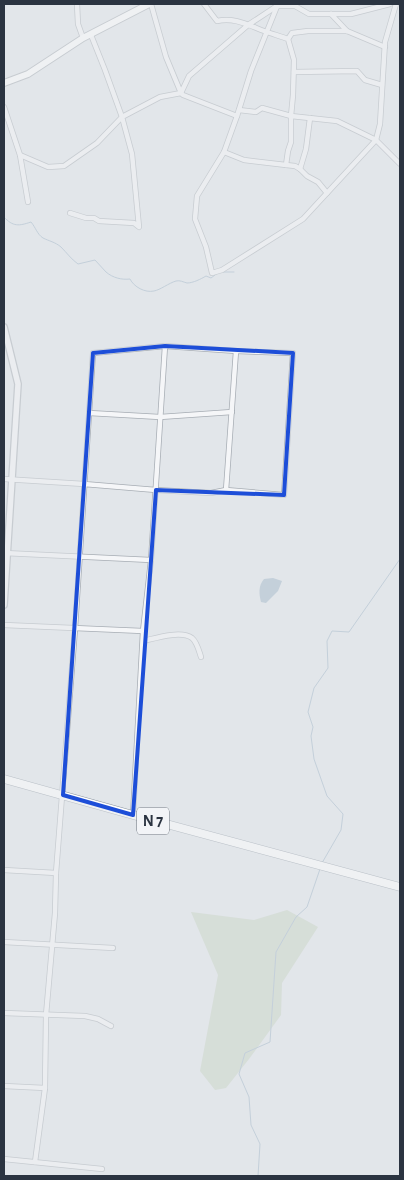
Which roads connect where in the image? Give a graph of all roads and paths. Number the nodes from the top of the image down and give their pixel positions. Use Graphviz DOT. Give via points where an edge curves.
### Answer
graph roads {
  1 [pos="77,4"];
  2 [pos="150,4"];
  3 [pos="204,4"];
  4 [pos="390,4"];
  5 [pos="396,4"];
  6 [pos="277,5"];
  7 [pos="331,14"];
  8 [pos="248,25"];
  9 [pos="346,31"];
  10 [pos="267,32"];
  11 [pos="91,35"];
  12 [pos="83,38"];
  13 [pos="288,38"];
  14 [pos="385,47"];
  15 [pos="294,72"];
  16 [pos="4,83"];
  17 [pos="382,85"];
  18 [pos="181,93"];
  19 [pos="4,107"];
  20 [pos="240,110"];
  21 [pos="237,116"];
  22 [pos="291,116"];
  23 [pos="122,117"];
  24 [pos="310,118"];
  25 [pos="376,140"];
  26 [pos="224,152"];
  27 [pos="20,155"];
  28 [pos="400,164"];
  29 [pos="286,165"];
  30 [pos="300,169"];
  31 [pos="328,193"];
  32 [pos="28,202"];
  33 [pos="70,212"];
  34 [pos="4,327"];
  35 [pos="165,346"];
  36 [pos="236,351"];
  37 [pos="89,412"];
  38 [pos="232,412"];
  39 [pos="160,417"];
  40 [pos="4,479"];
  41 [pos="12,480"];
  42 [pos="84,484"];
  43 [pos="156,490"];
  44 [pos="226,490"];
  45 [pos="5,553"];
  46 [pos="80,557"];
  47 [pos="151,560"];
  48 [pos="4,605"];
  49 [pos="4,625"];
  50 [pos="75,629"];
  51 [pos="143,631"];
  52 [pos="143,640"];
  53 [pos="201,657"];
  54 [pos="4,778"];
  55 [pos="63,795"];
  56 [pos="133,815"];
  57 [pos="4,870"];
  58 [pos="56,874"];
  59 [pos="400,887"];
  60 [pos="4,942"];
  61 [pos="52,944"];
  62 [pos="113,948"];
  63 [pos="4,1013"];
  64 [pos="46,1015"];
  65 [pos="111,1026"];
  66 [pos="4,1086"];
  67 [pos="45,1088"];
  68 [pos="4,1159"];
  69 [pos="35,1162"];
  70 [pos="102,1169"];
  1 -- 12 [label="street"];
  2 -- 11 [label="main road"];
  2 -- 18 [label="street"];
  3 -- 8 [label="street" via="217,21 235,20"];
  4 -- 7 [label="street" via="350,14"];
  5 -- 14 [label="street"];
  6 -- 7 [label="street" via="295,6 309,14"];
  6 -- 8 [label="street"];
  6 -- 10 [label="street"];
  7 -- 9 [label="street"];
  8 -- 10 [label="street"];
  8 -- 18 [label="street" via="189,76"];
  9 -- 13 [label="street" via="308,31 292,33"];
  9 -- 14 [label="street"];
  10 -- 13 [label="street"];
  10 -- 20 [label="street"];
  11 -- 12 [label="main road"];
  11 -- 23 [label="street"];
  12 -- 16 [label="main road" via="28,74"];
  13 -- 15 [label="street"];
  14 -- 17 [label="street"];
  15 -- 17 [label="street" via="357,71 366,80"];
  15 -- 22 [label="street"];
  17 -- 25 [label="street"];
  18 -- 21 [label="street"];
  18 -- 23 [label="street" via="160,97"];
  19 -- 27 [label="street"];
  20 -- 21 [label="street"];
  20 -- 22 [label="street" via="256,112 262,108"];
  21 -- 26 [label="street"];
  22 -- 24 [label="street"];
  22 -- 29 [label="street" via="291,142"];
  23 -- 27 [label="street" via="97,143 64,166 48,167"];
  23 -- 33 [label="street" via="132,154 139,227 134,223 99,221"];
  24 -- 25 [label="street" via="337,121"];
  24 -- 30 [label="street"];
  25 -- 28 [label="street"];
  25 -- 31 [label="street"];
  26 -- 29 [label="street" via="244,160"];
  26 -- 31 [label="street" via="197,196 195,218 212,273 222,270 303,219"];
  27 -- 32 [label="street"];
  29 -- 30 [label="street"];
  30 -- 31 [label="street"];
  34 -- 41 [label="street" via="18,384"];
  35 -- 36 [label="street"];
  35 -- 37 [label="street" via="93,353"];
  35 -- 39 [label="street"];
  36 -- 38 [label="street"];
  36 -- 44 [label="street" via="293,353 284,495"];
  37 -- 39 [label="street"];
  37 -- 42 [label="street"];
  38 -- 39 [label="street"];
  38 -- 44 [label="street"];
  39 -- 43 [label="street"];
  40 -- 41 [label="street"];
  41 -- 42 [label="street"];
  41 -- 45 [label="street"];
  42 -- 43 [label="street"];
  42 -- 46 [label="street"];
  43 -- 44 [label="street" via="211,493"];
  43 -- 47 [label="street"];
  45 -- 46 [label="street"];
  45 -- 48 [label="street"];
  46 -- 47 [label="street"];
  46 -- 50 [label="street"];
  47 -- 51 [label="street"];
  49 -- 50 [label="street"];
  50 -- 51 [label="street"];
  50 -- 55 [label="street"];
  51 -- 52 [label="street"];
  52 -- 53 [label="street" via="186,636 196,643"];
  52 -- 56 [label="street"];
  54 -- 55 [label="highway, N 7"];
  55 -- 56 [label="highway, N 7"];
  55 -- 58 [label="street"];
  56 -- 59 [label="highway, N 7"];
  57 -- 58 [label="street"];
  58 -- 61 [label="street"];
  60 -- 61 [label="street"];
  61 -- 62 [label="street"];
  61 -- 64 [label="street"];
  63 -- 64 [label="street"];
  64 -- 65 [label="street" via="85,1016"];
  64 -- 67 [label="street"];
  66 -- 67 [label="street"];
  67 -- 69 [label="street"];
  68 -- 69 [label="street"];
  69 -- 70 [label="street"];
}
